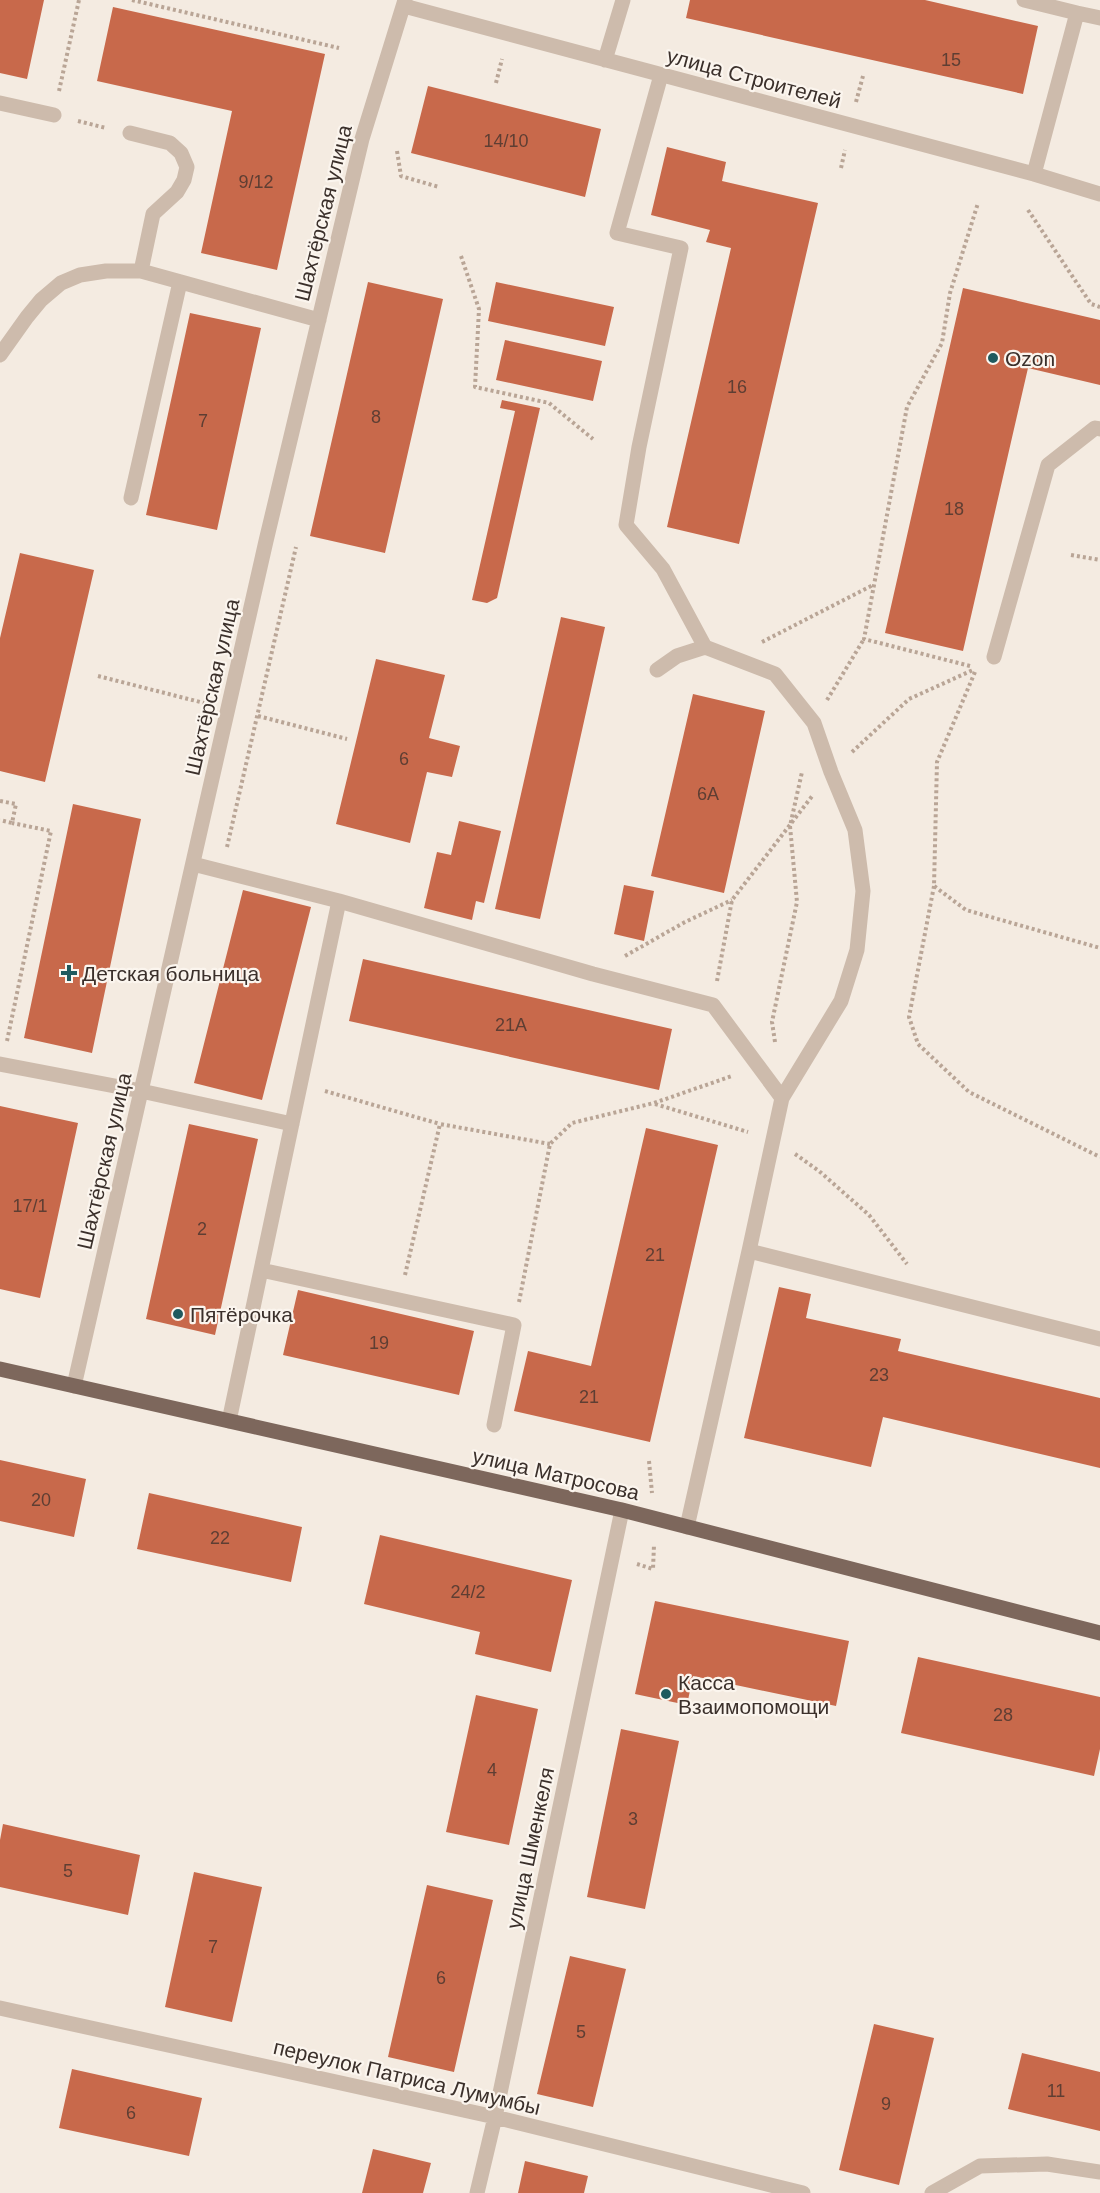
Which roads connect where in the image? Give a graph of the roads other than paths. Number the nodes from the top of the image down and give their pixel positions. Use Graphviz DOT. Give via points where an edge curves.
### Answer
graph roads {
  1 [pos="623,0"];
  2 [pos="1024,0"];
  3 [pos="404,3"];
  4 [pos="1077,13"];
  5 [pos="1100,18"];
  6 [pos="605,60"];
  7 [pos="661,75"];
  8 [pos="0,103"];
  9 [pos="54,115"];
  10 [pos="130,133"];
  11 [pos="1034,174"];
  12 [pos="1100,194"];
  13 [pos="141,271"];
  14 [pos="180,282"];
  15 [pos="319,320"];
  16 [pos="0,355"];
  17 [pos="1100,429"];
  18 [pos="131,498"];
  19 [pos="705,647"];
  20 [pos="994,657"];
  21 [pos="657,670"];
  22 [pos="193,864"];
  23 [pos="339,901"];
  24 [pos="1,1064"];
  25 [pos="141,1091"];
  26 [pos="782,1098"];
  27 [pos="292,1124"];
  28 [pos="749,1251"];
  29 [pos="261,1270"];
  30 [pos="1100,1339"];
  31 [pos="0,1369"];
  32 [pos="74,1386"];
  33 [pos="230,1421"];
  34 [pos="494,1425"];
  35 [pos="622,1510"];
  36 [pos="687,1527"];
  37 [pos="1100,1633"];
  38 [pos="0,2008"];
  39 [pos="495,2117"];
  40 [pos="1100,2172"];
  41 [pos="477,2193"];
  42 [pos="803,2193"];
  43 [pos="932,2193"];
  1 -- 6 [label="street"];
  2 -- 4 [label="street"];
  3 -- 6 [label="street, улица Строителей"];
  3 -- 15 [label="street, Шахтёрская улица" via="362,139"];
  4 -- 5 [label="street"];
  4 -- 11 [label="street"];
  6 -- 7 [label="street, улица Строителей"];
  7 -- 11 [label="street, улица Строителей"];
  7 -- 19 [label="street" via="617,233 681,248 626,525 663,569"];
  8 -- 9 [label="street"];
  10 -- 13 [label="street" via="170,142 187,167 177,192 153,214"];
  11 -- 12 [label="street, улица Строителей"];
  13 -- 14 [label="street"];
  13 -- 16 [label="street" via="106,271 61,283 27,316"];
  14 -- 15 [label="street"];
  14 -- 18 [label="street"];
  15 -- 22 [label="street, Шахтёрская улица"];
  17 -- 20 [label="street" via="1095,428 1048,465"];
  19 -- 21 [label="street" via="677,656"];
  19 -- 26 [label="street" via="775,674 814,723 855,830 863,891 858,950 842,1001"];
  22 -- 23 [label="street"];
  22 -- 25 [label="street, Шахтёрская улица"];
  23 -- 26 [label="street" via="713,1005"];
  23 -- 27 [label="street"];
  24 -- 25 [label="street"];
  25 -- 27 [label="street"];
  25 -- 32 [label="street, Шахтёрская улица"];
  26 -- 28 [label="street"];
  27 -- 29 [label="street"];
  28 -- 30 [label="street"];
  28 -- 36 [label="street"];
  29 -- 33 [label="street"];
  29 -- 34 [label="street" via="514,1326"];
  31 -- 32 [label="main road, улица Матросова"];
  32 -- 33 [label="main road, улица Матросова"];
  33 -- 35 [label="main road, улица Матросова"];
  35 -- 36 [label="main road, улица Матросова"];
  35 -- 39 [label="street, улица Шменкеля"];
  36 -- 37 [label="main road, улица Матросова"];
  38 -- 39 [label="street, переулок Патриса Лумумбы"];
  39 -- 41 [label="street, улица Шменкеля"];
  39 -- 42 [label="street, переулок Патриса Лумумбы"];
  40 -- 43 [label="street" via="1047,2164 980,2166"];
}
